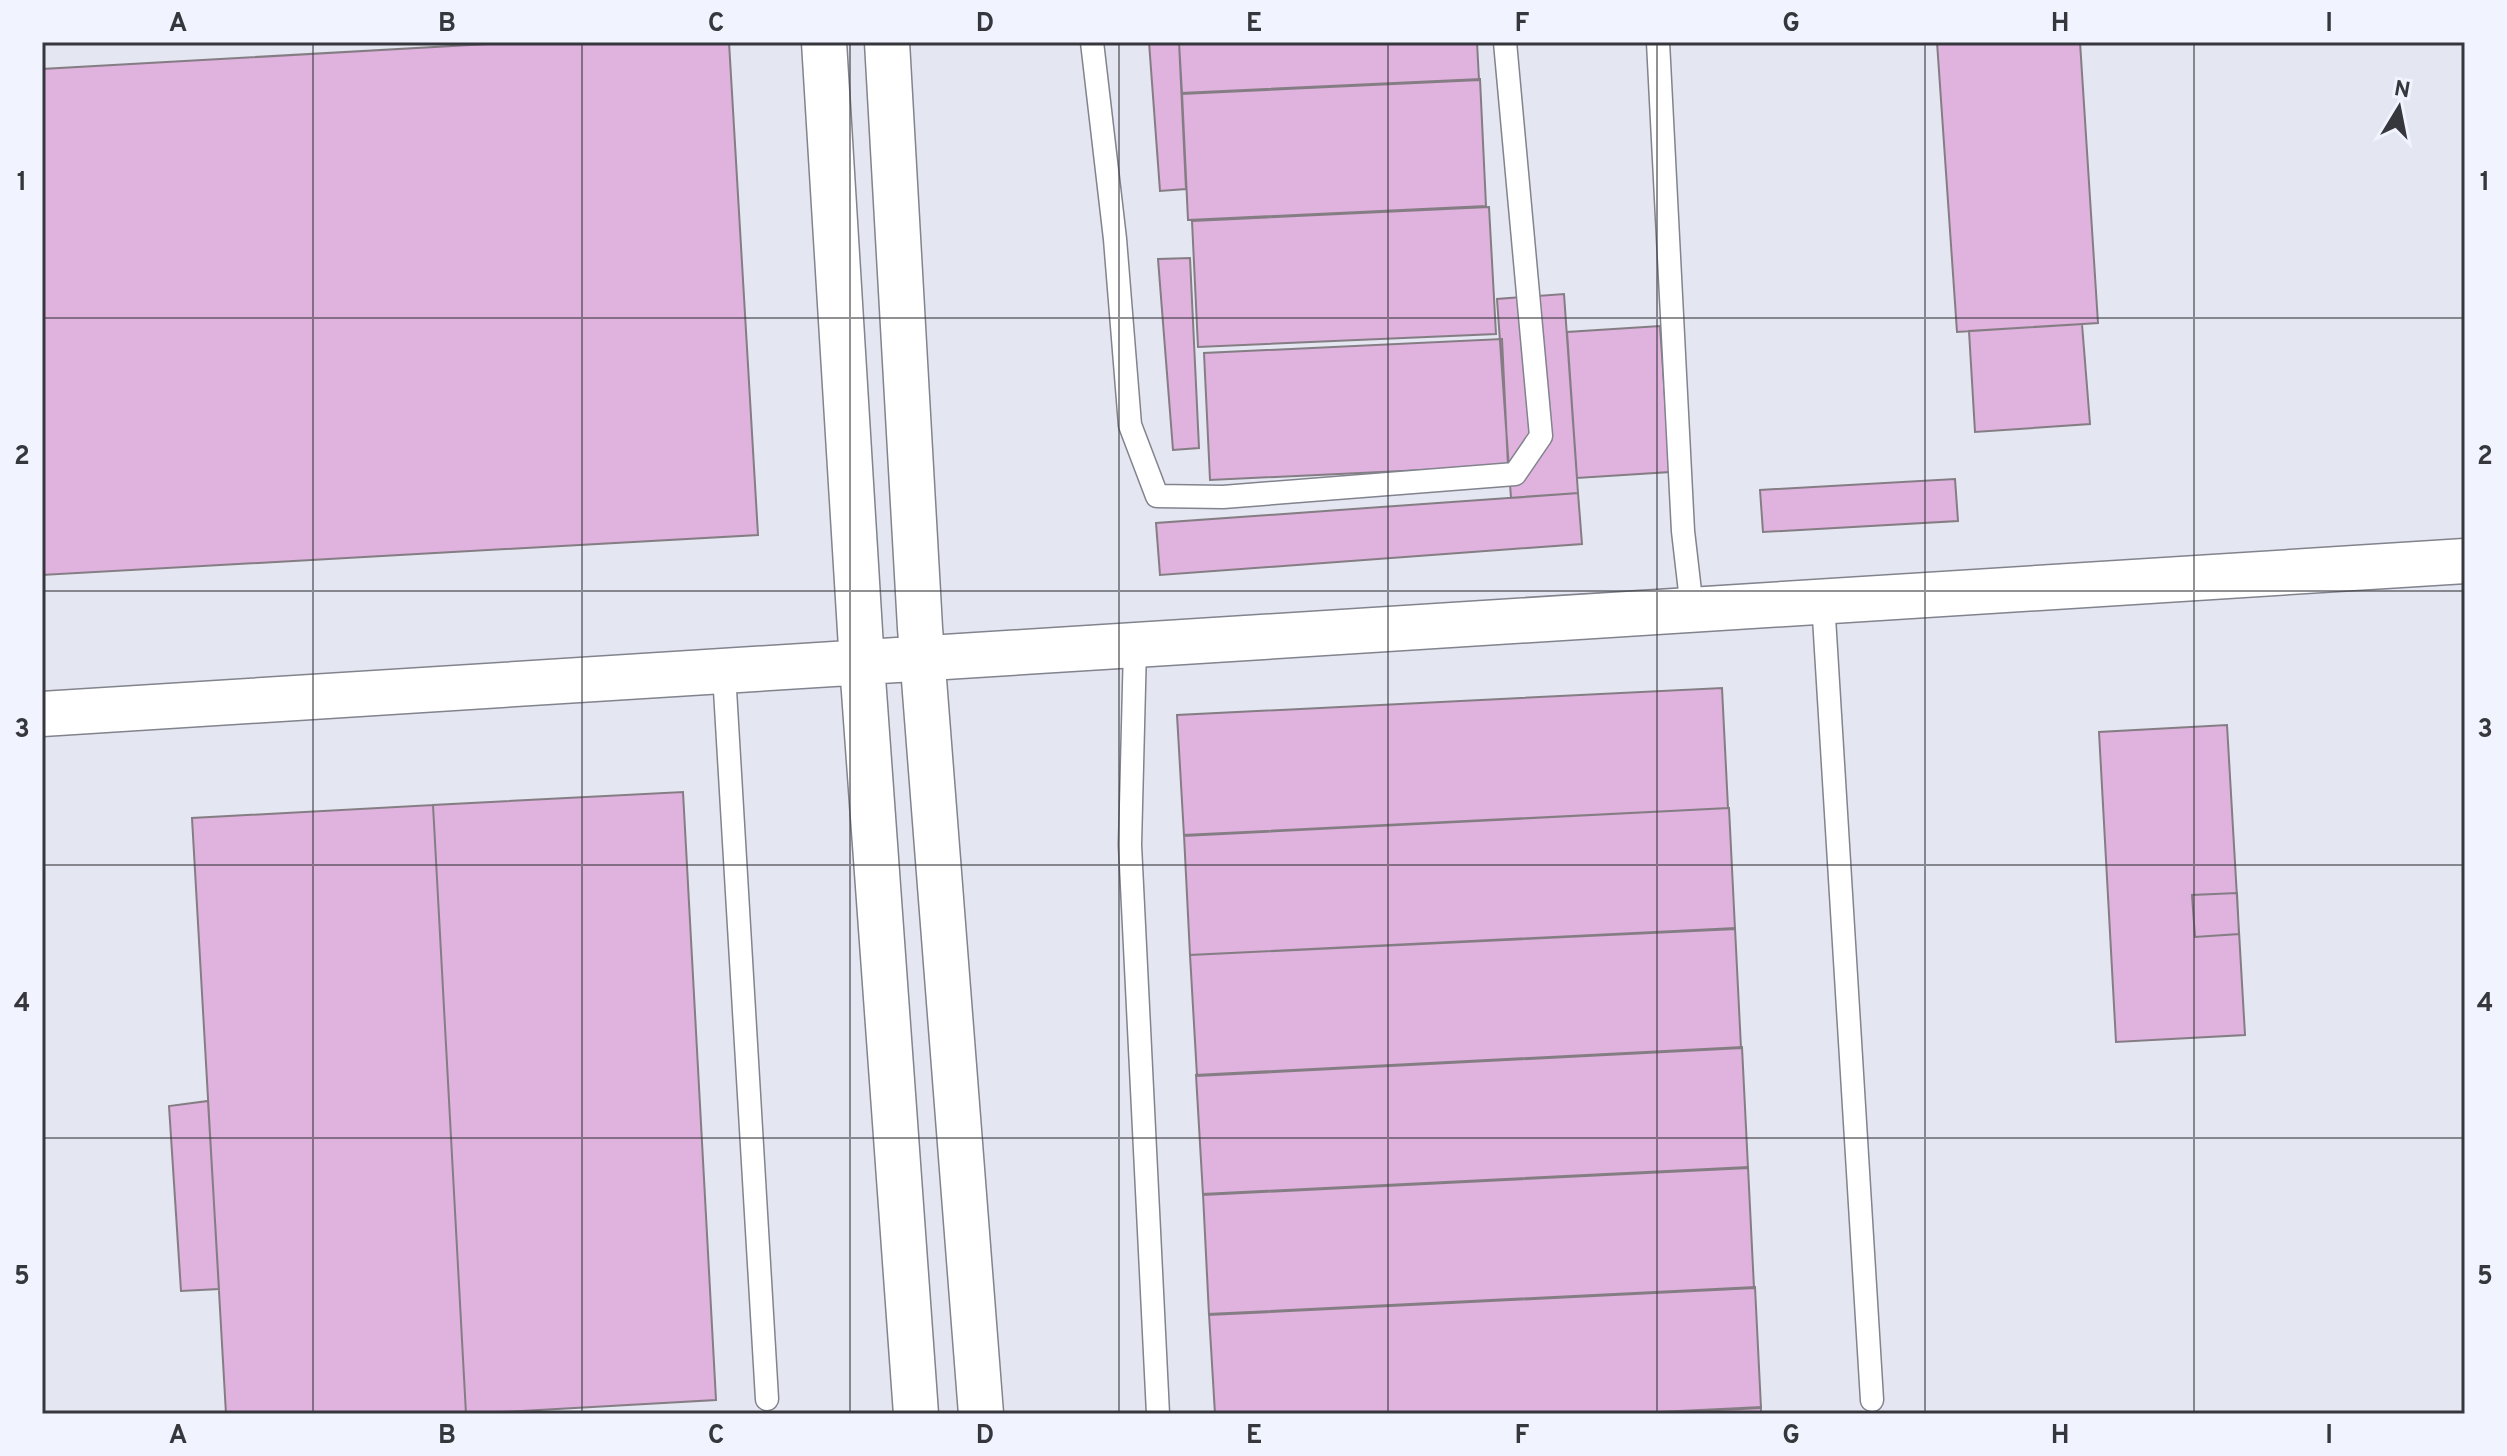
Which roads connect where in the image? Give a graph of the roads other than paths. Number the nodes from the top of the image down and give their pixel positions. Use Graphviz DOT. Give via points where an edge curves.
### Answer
graph roads {
  1 [pos="824,42"];
  2 [pos="887,42"];
  3 [pos="1092,42"];
  4 [pos="1505,42"];
  5 [pos="1658,42"];
  6 [pos="2465,561"];
  7 [pos="1823,601"];
  8 [pos="1692,609"];
  9 [pos="1135,647"];
  10 [pos="923,660"];
  11 [pos="862,664"];
  12 [pos="724,673"];
  13 [pos="42,714"];
  14 [pos="767,1399"];
  15 [pos="1872,1400"];
  16 [pos="916,1414"];
  17 [pos="981,1414"];
  18 [pos="1158,1414"];
  1 -- 11 [label="street"];
  2 -- 10 [label="street"];
  3 -- 4 [label="lane" via="1130,425 1157,496 1223,497 1515,474 1541,436"];
  5 -- 8 [label="lane" via="1683,531"];
  6 -- 7 [label="street"];
  7 -- 8 [label="street"];
  7 -- 15 [label="lane"];
  8 -- 9 [label="street"];
  9 -- 10 [label="street"];
  9 -- 18 [label="lane" via="1130,845"];
  10 -- 11 [label="street"];
  10 -- 17 [label="street"];
  11 -- 12 [label="street"];
  11 -- 16 [label="street"];
  12 -- 13 [label="street"];
  12 -- 14 [label="lane"];
}
